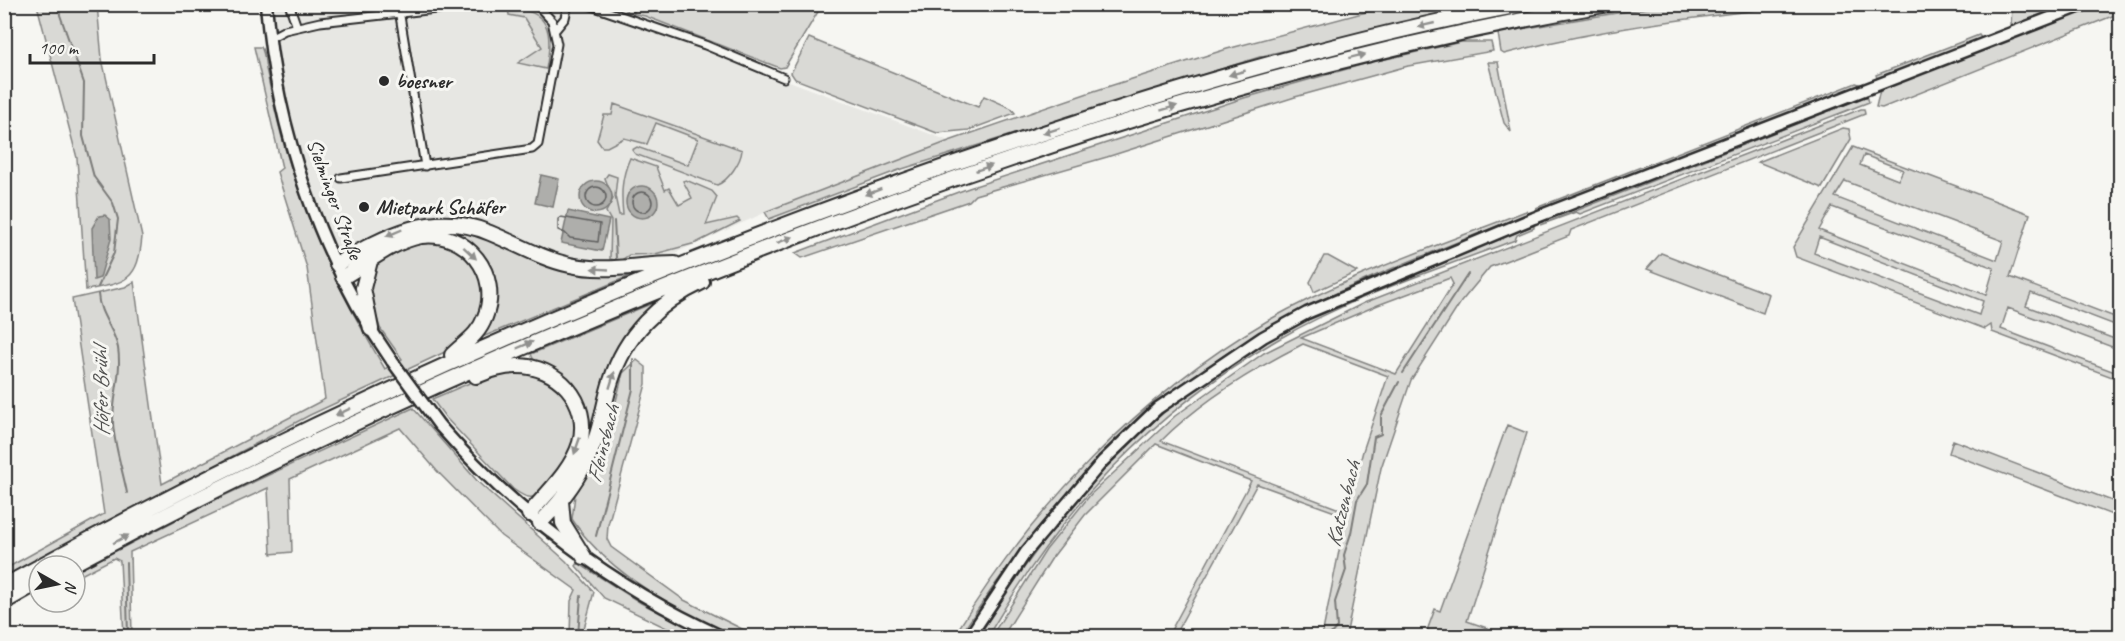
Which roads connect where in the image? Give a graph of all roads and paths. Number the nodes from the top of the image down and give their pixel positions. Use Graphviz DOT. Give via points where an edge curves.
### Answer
graph roads {
  1 [pos="266,4"];
  2 [pos="289,4"];
  3 [pos="398,4"];
  4 [pos="481,4"];
  5 [pos="532,4"];
  6 [pos="553,4"];
  7 [pos="568,4"];
  8 [pos="586,4"];
  9 [pos="1525,4"];
  10 [pos="1609,4"];
  11 [pos="2086,4"];
  12 [pos="540,8"];
  13 [pos="400,14"];
  14 [pos="297,27"];
  15 [pos="556,29"];
  16 [pos="270,38"];
  17 [pos="784,78"];
  18 [pos="424,166"];
  19 [pos="341,178"];
  20 [pos="370,261"];
  21 [pos="731,261"];
  22 [pos="683,264"];
  23 [pos="340,270"];
  24 [pos="371,328"];
  25 [pos="441,367"];
  26 [pos="433,386"];
  27 [pos="561,501"];
  28 [pos="529,514"];
  29 [pos="540,523"];
  30 [pos="63,554"];
  31 [pos="87,557"];
  32 [pos="584,557"];
  33 [pos="27,573"];
  34 [pos="4,586"];
  35 [pos="27,589"];
  36 [pos="4,602"];
  37 [pos="721,636"];
  38 [pos="970,636"];
  1 -- 16 [label="main road, Sielminger Straße"];
  2 -- 14 [label="street"];
  3 -- 13 [label="street"];
  4 -- 13 [label="street"];
  5 -- 12 [label="street"];
  6 -- 12 [label="street"];
  7 -- 15 [label="street" via="565,18"];
  8 -- 17 [label="street" via="705,45"];
  9 -- 22 [label="highway, one-way" via="1359,41 1165,95 892,185"];
  21 -- 10 [label="highway, one-way" via="1003,162 1249,85 1458,32"];
  11 -- 38 [label="main road" via="1534,218 1280,327 1158,408 1110,454 1026,552"];
  12 -- 15 [label="street"];
  13 -- 14 [label="street"];
  13 -- 18 [label="street"];
  14 -- 16 [label="street"];
  15 -- 18 [label="street, Sielminger Straße" via="557,44 538,144 526,151"];
  16 -- 23 [label="main road, Sielminger Straße" via="295,153"];
  18 -- 19 [label="street, Sielminger Straße"];
  20 -- 23 [label="highway"];
  20 -- 24 [label="highway" via="363,288"];
  20 -- 25 [label="highway, one-way" via="406,240 430,236 454,240 480,262 490,291 485,317 472,339"];
  26 -- 21 [label="highway, one-way"];
  27 -- 21 [label="highway, one-way" via="592,450 614,371 633,336 675,296 707,280"];
  22 -- 23 [label="highway, one-way" via="613,270 579,267 543,257 475,227 447,223 399,230"];
  22 -- 25 [label="highway"];
  23 -- 24 [label="main road, Sielminger Straße"];
  24 -- 28 [label="main road, Sielminger Straße, bridge" via="439,425"];
  25 -- 30 [label="highway, one-way" via="230,466"];
  26 -- 28 [label="highway, one-way" via="455,384 488,371 516,366 547,371 569,389 581,413 580,441 567,467"];
  31 -- 26 [label="highway, one-way" via="234,480"];
  27 -- 29 [label="highway"];
  27 -- 32 [label="highway" via="563,523"];
  28 -- 29 [label="main road, Sielminger Straße"];
  29 -- 32 [label="main road, Sielminger Straße"];
  32 -- 37 [label="main road, Sielminger Straße" via="647,598"];
  33 -- 34 [label="highway"];
  35 -- 36 [label="highway"];
}
